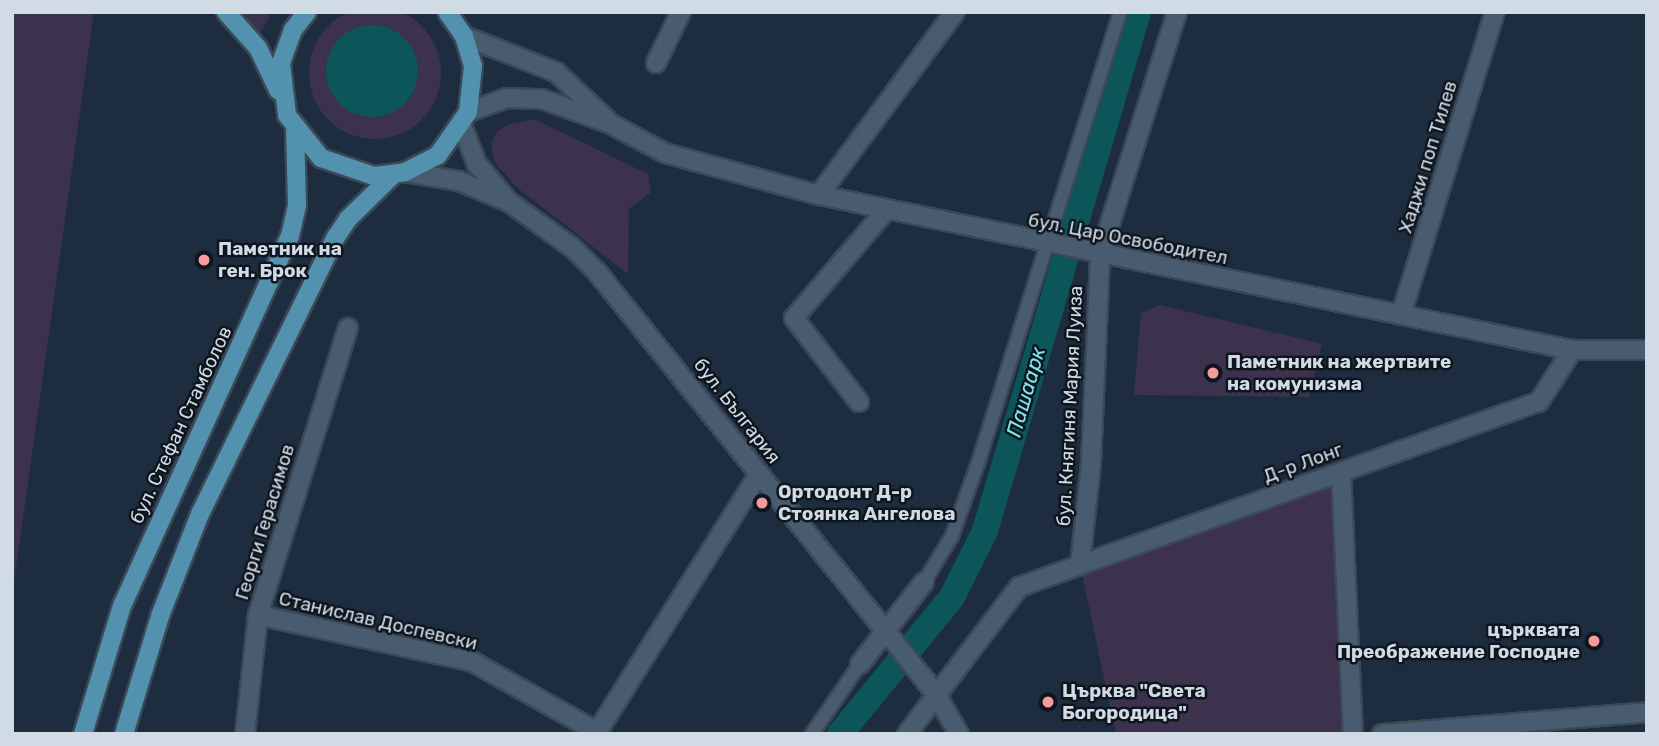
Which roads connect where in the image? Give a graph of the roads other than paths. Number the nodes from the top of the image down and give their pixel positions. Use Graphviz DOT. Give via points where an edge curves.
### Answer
graph roads {
  1 [pos="226,12"];
  2 [pos="307,12"];
  3 [pos="447,12"];
  4 [pos="955,12"];
  5 [pos="1120,12"];
  6 [pos="1177,12"];
  7 [pos="1495,12"];
  8 [pos="682,13"];
  9 [pos="464,36"];
  10 [pos="656,63"];
  11 [pos="282,97"];
  12 [pos="465,119"];
  13 [pos="611,124"];
  14 [pos="295,131"];
  15 [pos="399,174"];
  16 [pos="819,195"];
  17 [pos="509,202"];
  18 [pos="887,209"];
  19 [pos="1047,244"];
  20 [pos="1100,255"];
  21 [pos="1401,315"];
  22 [pos="348,328"];
  23 [pos="1572,350"];
  24 [pos="1647,350"];
  25 [pos="859,402"];
  26 [pos="1341,472"];
  27 [pos="760,474"];
  28 [pos="1080,565"];
  29 [pos="924,582"];
  30 [pos="258,615"];
  31 [pos="889,637"];
  32 [pos="860,664"];
  33 [pos="936,694"];
  34 [pos="1647,712"];
  35 [pos="597,733"];
  36 [pos="83,734"];
  37 [pos="124,734"];
  38 [pos="246,734"];
  39 [pos="812,734"];
  40 [pos="907,734"];
  41 [pos="959,734"];
  42 [pos="1353,734"];
  43 [pos="1382,734"];
  1 -- 11 [label="main road" via="258,48"];
  2 -- 11 [label="main road" via="286,46"];
  3 -- 9 [label="main road"];
  4 -- 16 [label="street"];
  5 -- 19 [label="lane"];
  6 -- 20 [label="street, бул. Княгиня Мария Луиза"];
  7 -- 21 [label="street, Хаджи поп Тилев"];
  8 -- 10 [label="street"];
  9 -- 12 [label="main road" via="474,82"];
  9 -- 13 [label="street, бул. Цар Освободител" via="555,72"];
  11 -- 14 [label="main road"];
  12 -- 13 [label="street, бул. Цар Освободител" via="523,96"];
  12 -- 15 [label="main road" via="438,155"];
  12 -- 17 [label="street, бул. България" via="477,164"];
  13 -- 16 [label="street, бул. Цар Освободител" via="665,153"];
  14 -- 15 [label="main road" via="321,159 338,168 365,175"];
  14 -- 36 [label="main road, бул. Стефан Стамболов" via="297,205 290,236 122,607"];
  15 -- 17 [label="street, бул. България" via="459,181"];
  15 -- 37 [label="main road" via="348,219 336,237 200,514 160,616"];
  16 -- 18 [label="street, бул. Цар Освободител"];
  17 -- 27 [label="street, бул. България" via="573,248 597,272"];
  18 -- 19 [label="street, бул. Цар Освободител"];
  18 -- 25 [label="street" via="794,318"];
  19 -- 20 [label="street, бул. Цар Освободител"];
  19 -- 29 [label="lane" via="961,511"];
  20 -- 21 [label="street, бул. Цар Освободител"];
  20 -- 28 [label="street, бул. Княгиня Мария Луиза" via="1091,463"];
  21 -- 23 [label="street, бул. Цар Освободител"];
  22 -- 30 [label="street, Георги Герасимов"];
  23 -- 24 [label="street, бул. Цар Освободител"];
  23 -- 26 [label="street, Д-р Лонг" via="1539,402"];
  26 -- 28 [label="street, Д-р Лонг"];
  26 -- 42 [label="street"];
  27 -- 31 [label="street, бул. България"];
  27 -- 35 [label="street"];
  28 -- 33 [label="street" via="1019,587"];
  29 -- 31 [label="street"];
  30 -- 35 [label="street, Станислав Доспевски" via="473,662"];
  30 -- 38 [label="street, Георги Герасимов"];
  31 -- 32 [label="street"];
  31 -- 33 [label="street, бул. България"];
  32 -- 39 [label="lane"];
  33 -- 40 [label="street"];
  33 -- 41 [label="street, бул. България"];
  34 -- 43 [label="street"];
}
